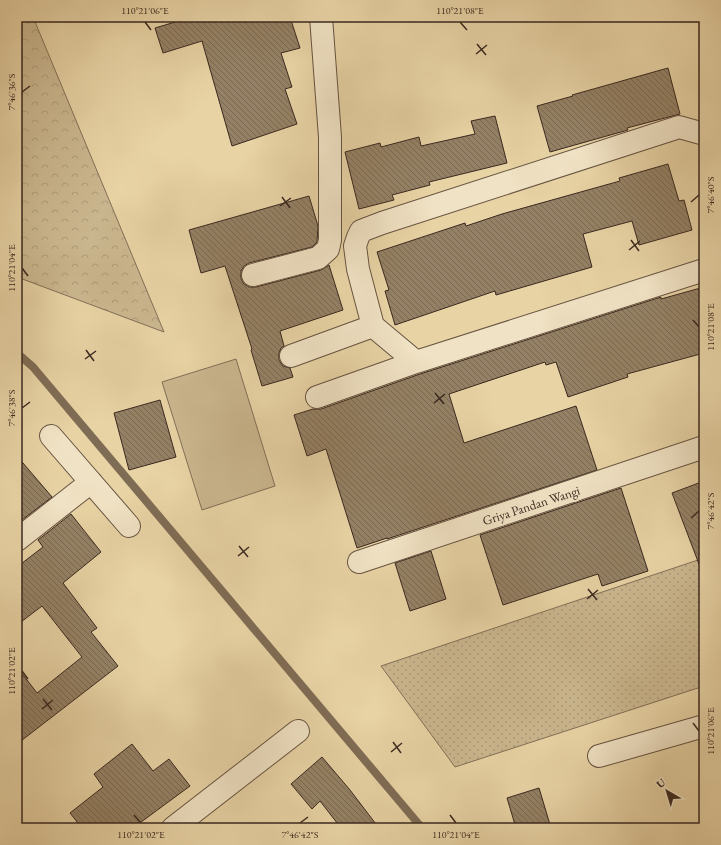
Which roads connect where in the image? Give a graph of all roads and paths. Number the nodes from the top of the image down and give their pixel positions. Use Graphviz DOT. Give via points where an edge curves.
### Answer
graph roads {
  1 [pos="320,17"];
  2 [pos="704,134"];
  3 [pos="704,270"];
  4 [pos="253,275"];
  5 [pos="373,326"];
  6 [pos="290,356"];
  7 [pos="416,362"];
  8 [pos="317,397"];
  9 [pos="51,436"];
  10 [pos="704,447"];
  11 [pos="91,482"];
  12 [pos="129,526"];
  13 [pos="17,540"];
  14 [pos="359,562"];
  15 [pos="704,726"];
  16 [pos="298,731"];
  17 [pos="599,756"];
  18 [pos="173,828"];
  1 -- 4 [label="street" via="330,137 328,249 318,258"];
  2 -- 5 [label="street" via="679,127 362,231 355,246"];
  3 -- 7 [label="street"];
  5 -- 6 [label="street"];
  5 -- 7 [label="street"];
  7 -- 8 [label="street"];
  9 -- 11 [label="street"];
  10 -- 14 [label="street, Griya Pandan Wangi"];
  11 -- 12 [label="street"];
  11 -- 13 [label="street"];
  15 -- 17 [label="street"];
  16 -- 18 [label="street"];
}
